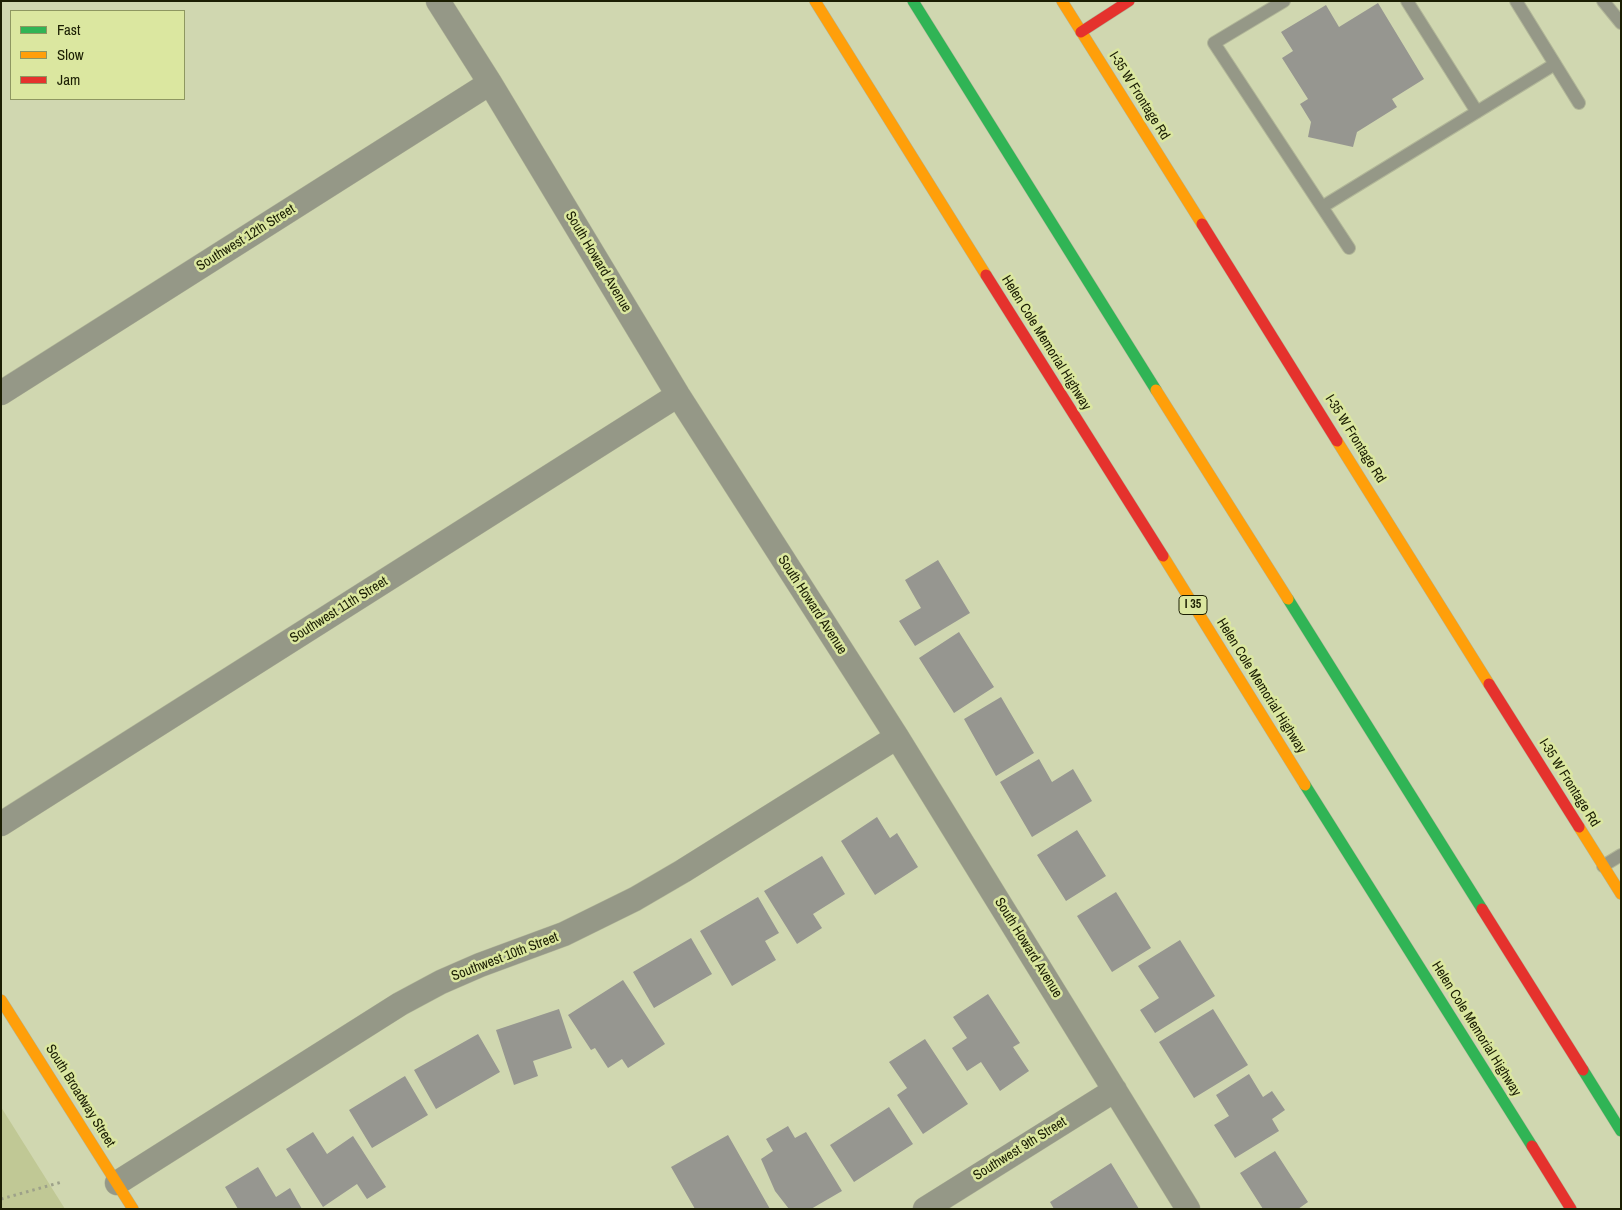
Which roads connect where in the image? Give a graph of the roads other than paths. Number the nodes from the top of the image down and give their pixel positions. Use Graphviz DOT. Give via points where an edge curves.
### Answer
graph roads {
  1 [pos="438,1"];
  2 [pos="815,1"];
  3 [pos="913,1"];
  4 [pos="1062,1"];
  5 [pos="1129,1"];
  6 [pos="1284,1"];
  7 [pos="1407,1"];
  8 [pos="1516,1"];
  9 [pos="1603,1"];
  10 [pos="1621,23"];
  11 [pos="1081,32"];
  12 [pos="1555,64"];
  13 [pos="490,83"];
  14 [pos="1579,103"];
  15 [pos="1477,112"];
  16 [pos="1322,207"];
  17 [pos="1348,248"];
  18 [pos="1,392"];
  19 [pos="678,395"];
  20 [pos="897,738"];
  21 [pos="1,824"];
  22 [pos="1621,855"];
  23 [pos="1604,866"];
  24 [pos="1621,894"];
  25 [pos="1,1000"];
  26 [pos="1115,1090"];
  27 [pos="1621,1131"];
  28 [pos="117,1183"];
  29 [pos="134,1209"];
  30 [pos="925,1209"];
  31 [pos="1188,1209"];
  32 [pos="1571,1209"];
  1 -- 13 [label="street, South Howard Avenue"];
  2 -- 32 [label="main road, Helen Cole Memorial Highway / I 35"];
  3 -- 27 [label="main road"];
  4 -- 11 [label="main road, I-35 W Frontage Rd"];
  5 -- 11 [label="main road"];
  6 -- 16 [label="lane" via="1214,44"];
  7 -- 15 [label="lane"];
  8 -- 12 [label="lane"];
  9 -- 10 [label="lane"];
  11 -- 23 [label="main road, I-35 W Frontage Rd"];
  12 -- 14 [label="lane"];
  12 -- 15 [label="lane"];
  13 -- 18 [label="street, Southwest 12th Street"];
  13 -- 19 [label="street, South Howard Avenue"];
  15 -- 16 [label="lane"];
  16 -- 17 [label="lane"];
  19 -- 20 [label="street, South Howard Avenue"];
  19 -- 21 [label="street, Southwest 11th Street"];
  20 -- 26 [label="street, South Howard Avenue"];
  20 -- 28 [label="street, Southwest 10th Street" via="635,899 564,934 441,982 400,1004"];
  22 -- 23 [label="lane"];
  23 -- 24 [label="main road, I-35 W Frontage Rd"];
  25 -- 28 [label="main road, South Broadway Street"];
  26 -- 30 [label="street, Southwest 9th Street"];
  26 -- 31 [label="street, South Howard Avenue"];
  28 -- 29 [label="main road, South Broadway Street"];
}
